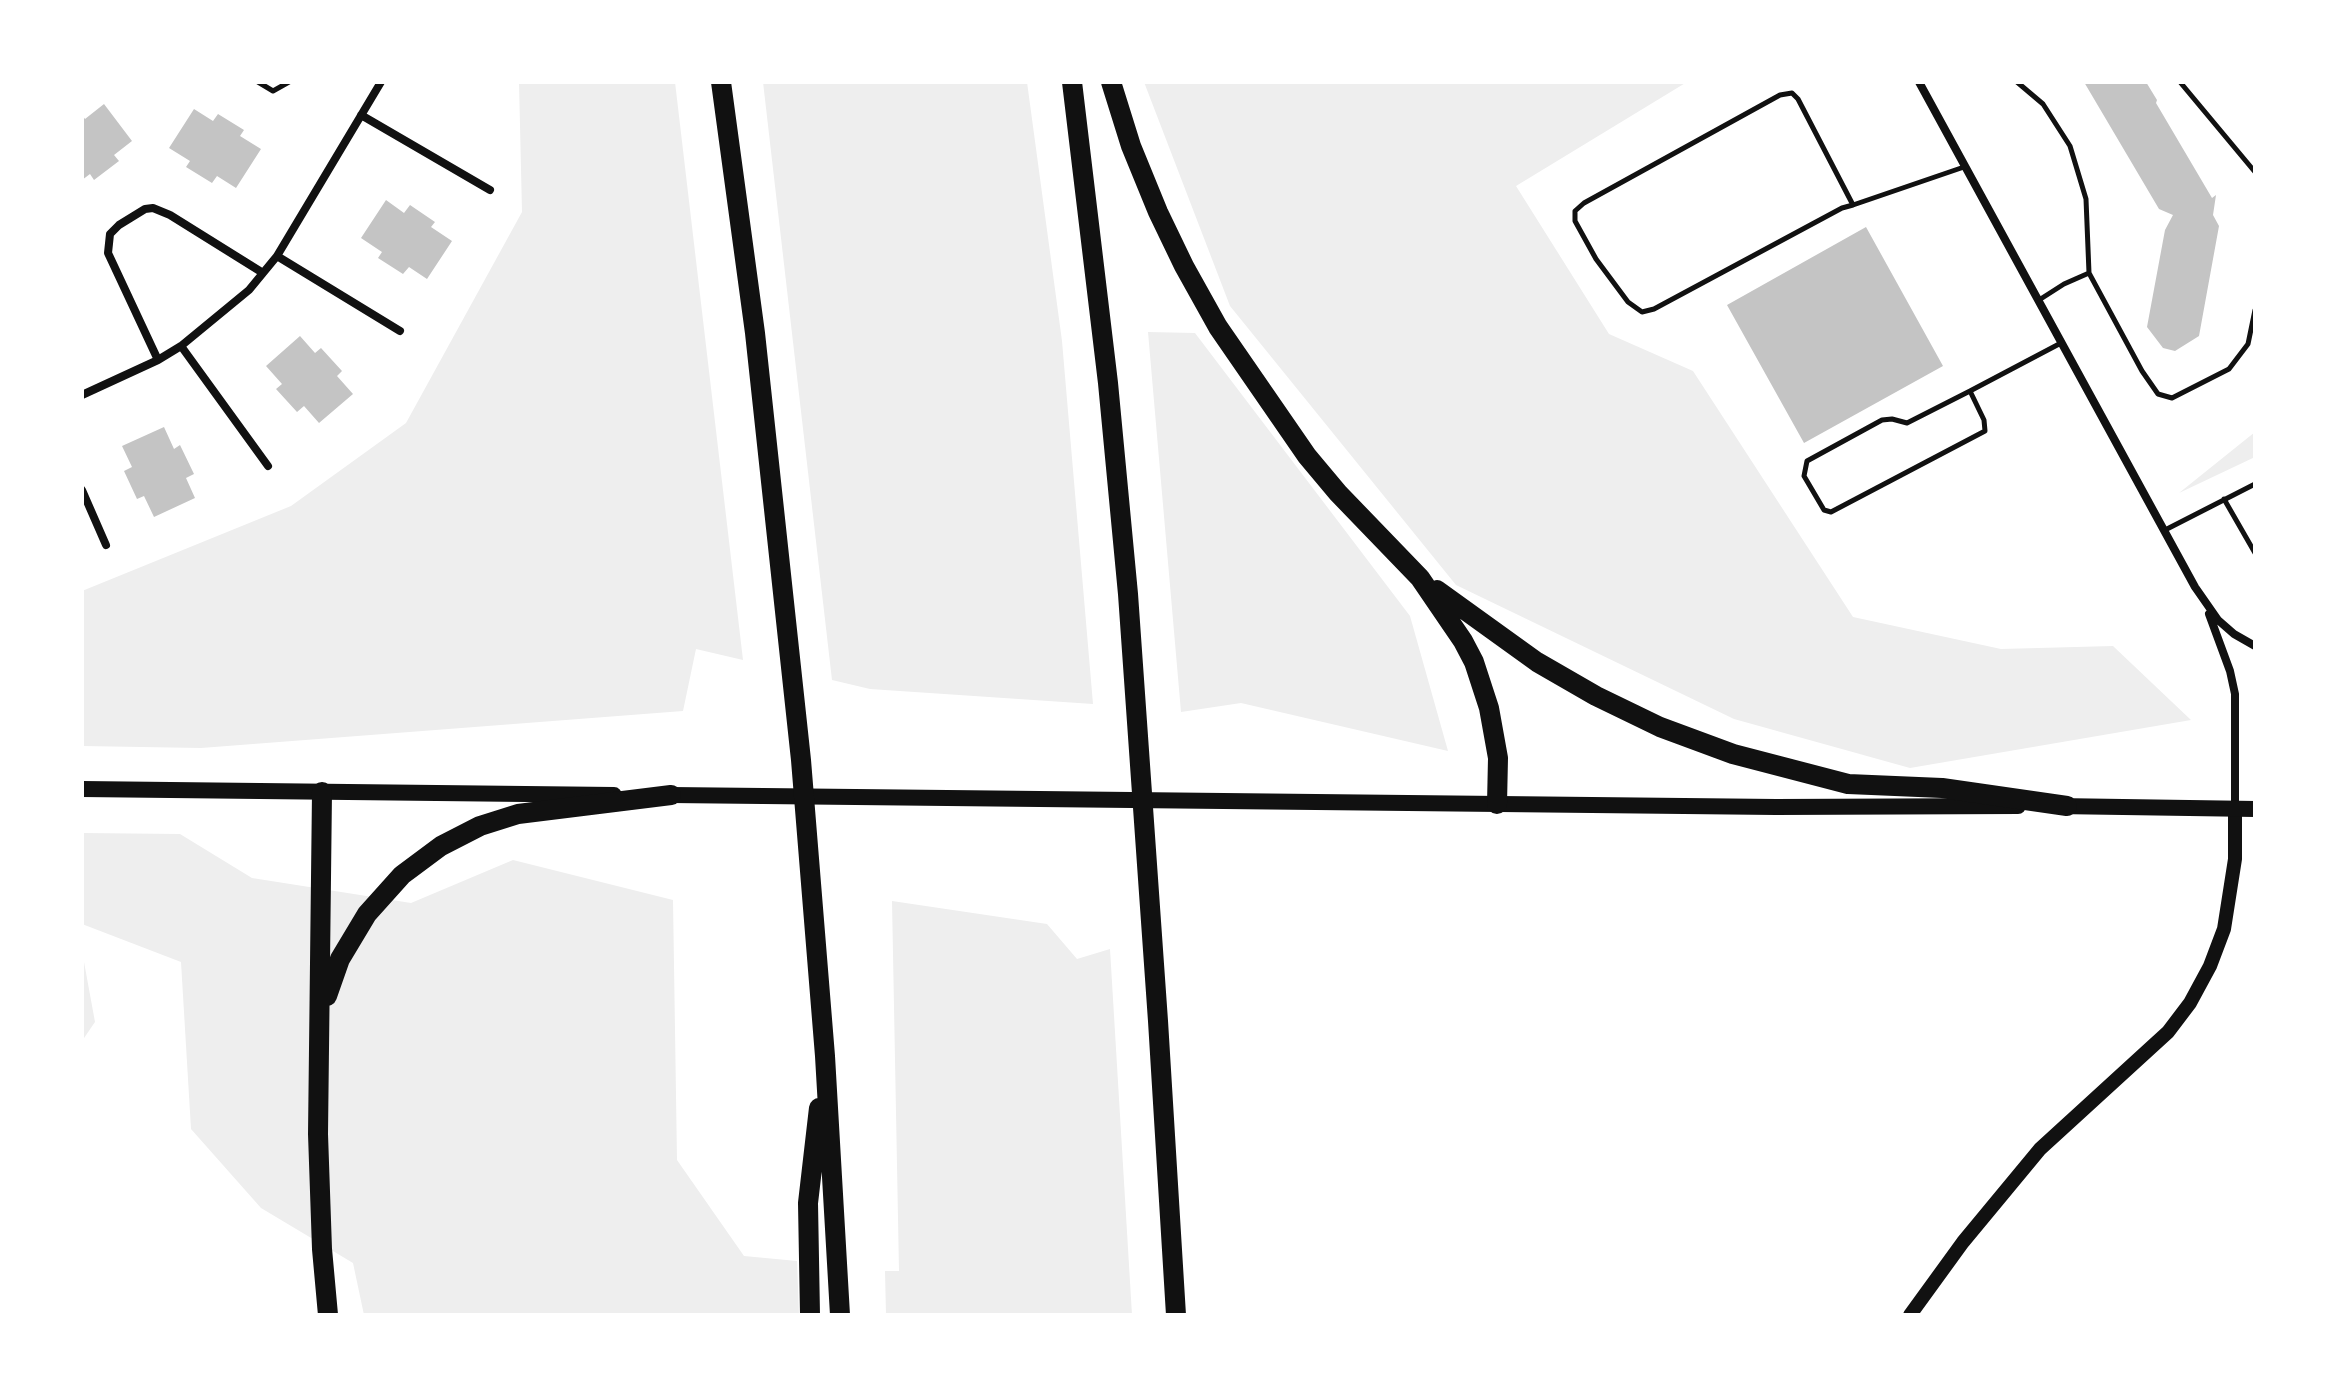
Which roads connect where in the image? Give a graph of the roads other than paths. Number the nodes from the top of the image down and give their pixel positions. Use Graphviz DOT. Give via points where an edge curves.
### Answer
graph roads {
  1 [pos="258,82"];
  2 [pos="289,82"];
  3 [pos="381,82"];
  4 [pos="721,82"];
  5 [pos="1072,82"];
  6 [pos="1111,82"];
  7 [pos="1919,82"];
  8 [pos="2017,82"];
  9 [pos="2180,82"];
  10 [pos="361,115"];
  11 [pos="1965,167"];
  12 [pos="2255,172"];
  13 [pos="490,190"];
  14 [pos="1853,205"];
  15 [pos="277,256"];
  16 [pos="263,273"];
  17 [pos="2089,273"];
  18 [pos="2038,301"];
  19 [pos="2255,310"];
  20 [pos="400,331"];
  21 [pos="2061,343"];
  22 [pos="181,346"];
  23 [pos="158,360"];
  24 [pos="1970,391"];
  25 [pos="82,395"];
  26 [pos="268,466"];
  27 [pos="2255,484"];
  28 [pos="82,490"];
  29 [pos="2224,499"];
  30 [pos="2164,530"];
  31 [pos="106,545"];
  32 [pos="2255,553"];
  33 [pos="1420,578"];
  34 [pos="2206,605"];
  35 [pos="2255,646"];
  36 [pos="82,789"];
  37 [pos="322,792"];
  38 [pos="671,795"];
  39 [pos="1497,804"];
  40 [pos="2067,806"];
  41 [pos="2235,808"];
  42 [pos="2255,809"];
  43 [pos="321,1015"];
  44 [pos="825,1056"];
  45 [pos="328,1315"];
  46 [pos="810,1315"];
  47 [pos="840,1315"];
  48 [pos="1176,1315"];
  49 [pos="1910,1315"];
  1 -- 2 [label="lane" via="273,91"];
  3 -- 10 [label="street"];
  4 -- 44 [label="highway" via="755,333 801,760"];
  5 -- 48 [label="highway" via="1108,383 1137,714"];
  6 -- 33 [label="highway" via="1158,212 1218,327 1307,456"];
  7 -- 11 [label="street"];
  8 -- 17 [label="lane" via="2043,104 2070,146 2086,199"];
  9 -- 12 [label="lane"];
  10 -- 13 [label="street"];
  10 -- 15 [label="street"];
  11 -- 14 [label="lane"];
  11 -- 18 [label="street"];
  14 -- 14 [label="lane" via="1642,312 1628,302 1596,259 1575,221 1575,211 1584,203 1792,93"];
  15 -- 16 [label="street"];
  15 -- 20 [label="street"];
  16 -- 22 [label="street"];
  16 -- 23 [label="street" via="153,208 119,225 110,234 108,253"];
  17 -- 18 [label="lane"];
  17 -- 19 [label="lane" via="2142,371 2158,394 2172,398 2229,369 2248,344"];
  18 -- 21 [label="street"];
  21 -- 24 [label="lane"];
  21 -- 30 [label="street"];
  22 -- 23 [label="street"];
  22 -- 26 [label="street"];
  23 -- 25 [label="street"];
  24 -- 24 [label="lane" via="1985,431 1831,512 1824,510 1804,476 1807,461 1882,420 1907,423"];
  27 -- 29 [label="lane"];
  28 -- 31 [label="street"];
  29 -- 30 [label="lane"];
  29 -- 32 [label="lane"];
  30 -- 34 [label="street"];
  33 -- 39 [label="highway" via="1463,641 1483,687 1498,758"];
  33 -- 40 [label="highway" via="1519,650 1586,690 1660,727 1733,754 1848,784 1942,788"];
  34 -- 35 [label="street" via="2234,634"];
  34 -- 41 [label="street" via="2235,694"];
  36 -- 37 [label="main road"];
  37 -- 38 [label="main road"];
  37 -- 43 [label="highway"];
  38 -- 39 [label="main road"];
  38 -- 43 [label="highway" via="518,814 441,846 402,875 367,914 340,959"];
  39 -- 40 [label="main road"];
  40 -- 41 [label="main road"];
  41 -- 42 [label="main road"];
  41 -- 49 [label="street" via="2235,859 2226,919 2218,950 2190,1003 2168,1032 2040,1149"];
  43 -- 45 [label="highway" via="319,1177"];
  44 -- 46 [label="highway" via="808,1203"];
  44 -- 47 [label="highway"];
}
